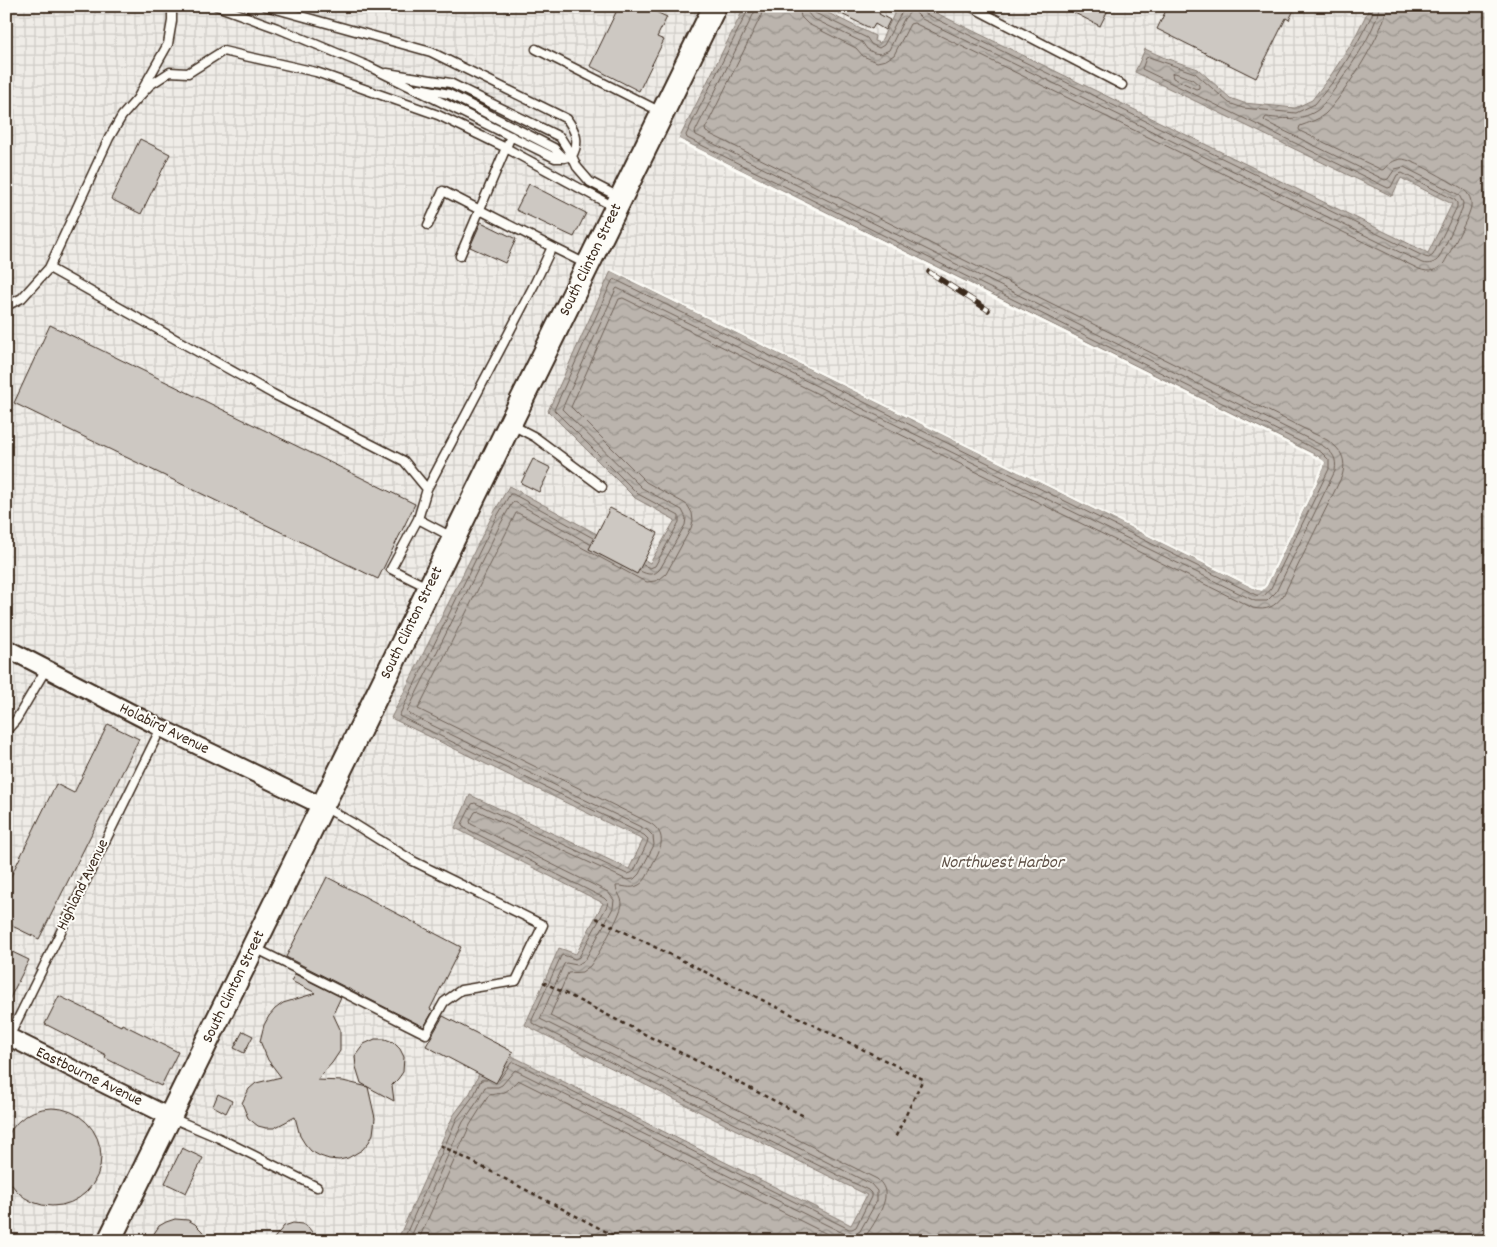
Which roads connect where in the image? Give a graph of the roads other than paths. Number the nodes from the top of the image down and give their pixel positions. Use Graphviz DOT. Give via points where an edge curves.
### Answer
graph roads {
  1 [pos="172,6"];
  2 [pos="217,6"];
  3 [pos="265,6"];
  4 [pos="715,6"];
  5 [pos="970,6"];
  6 [pos="536,49"];
  7 [pos="378,71"];
  8 [pos="1122,84"];
  9 [pos="407,85"];
  10 [pos="137,99"];
  11 [pos="663,113"];
  12 [pos="511,136"];
  13 [pos="506,148"];
  14 [pos="572,156"];
  15 [pos="564,158"];
  16 [pos="619,203"];
  17 [pos="479,210"];
  18 [pos="428,225"];
  19 [pos="552,247"];
  20 [pos="460,256"];
  21 [pos="588,265"];
  22 [pos="49,268"];
  23 [pos="6,306"];
  24 [pos="510,424"];
  25 [pos="602,488"];
  26 [pos="427,489"];
  27 [pos="418,519"];
  28 [pos="454,538"];
  29 [pos="430,588"];
  30 [pos="6,648"];
  31 [pos="46,669"];
  32 [pos="161,728"];
  33 [pos="6,731"];
  34 [pos="322,806"];
  35 [pos="253,947"];
  36 [pos="7,1039"];
  37 [pos="170,1117"];
  38 [pos="317,1187"];
  39 [pos="109,1241"];
  1 -- 10 [label="lane" via="168,44"];
  2 -- 7 [label="lane"];
  3 -- 14 [label="lane" via="431,52 554,112 567,120 577,139"];
  4 -- 11 [label="main road, South Clinton Street"];
  5 -- 8 [label="lane"];
  6 -- 11 [label="lane"];
  7 -- 9 [label="lane"];
  7 -- 14 [label="lane" via="450,83 560,137"];
  9 -- 12 [label="lane"];
  9 -- 15 [label="lane" via="449,94 554,148"];
  10 -- 13 [label="lane" via="150,85 170,72 188,73 224,51 316,72 438,115"];
  10 -- 22 [label="lane" via="109,138"];
  11 -- 16 [label="main road, South Clinton Street"];
  12 -- 13 [label="lane"];
  12 -- 15 [label="lane" via="555,158"];
  13 -- 16 [label="lane"];
  13 -- 17 [label="lane"];
  14 -- 15 [label="lane"];
  14 -- 16 [label="lane" via="590,182"];
  16 -- 21 [label="main road, South Clinton Street"];
  17 -- 18 [label="lane" via="443,190"];
  17 -- 19 [label="lane"];
  17 -- 20 [label="lane"];
  19 -- 21 [label="lane"];
  19 -- 26 [label="lane"];
  21 -- 24 [label="main road, South Clinton Street"];
  22 -- 23 [label="lane" via="22,298"];
  22 -- 26 [label="lane" via="273,394 404,460"];
  24 -- 25 [label="lane" via="535,437"];
  24 -- 28 [label="main road, South Clinton Street"];
  26 -- 27 [label="lane"];
  27 -- 28 [label="lane"];
  27 -- 29 [label="lane" via="391,569"];
  28 -- 29 [label="main road, South Clinton Street"];
  29 -- 34 [label="main road, South Clinton Street"];
  30 -- 31 [label="street, Holabird Avenue"];
  31 -- 32 [label="street, Holabird Avenue"];
  31 -- 33 [label="lane"];
  32 -- 34 [label="street, Holabird Avenue"];
  32 -- 36 [label="lane, Highland Avenue"];
  34 -- 35 [label="main road, South Clinton Street"];
  34 -- 35 [label="lane" via="413,861 543,925 520,973 516,981 461,990 444,1002 426,1034"];
  35 -- 37 [label="main road, South Clinton Street"];
  36 -- 37 [label="street, Eastbourne Avenue"];
  37 -- 38 [label="lane"];
  37 -- 39 [label="main road, South Clinton Street"];
}
